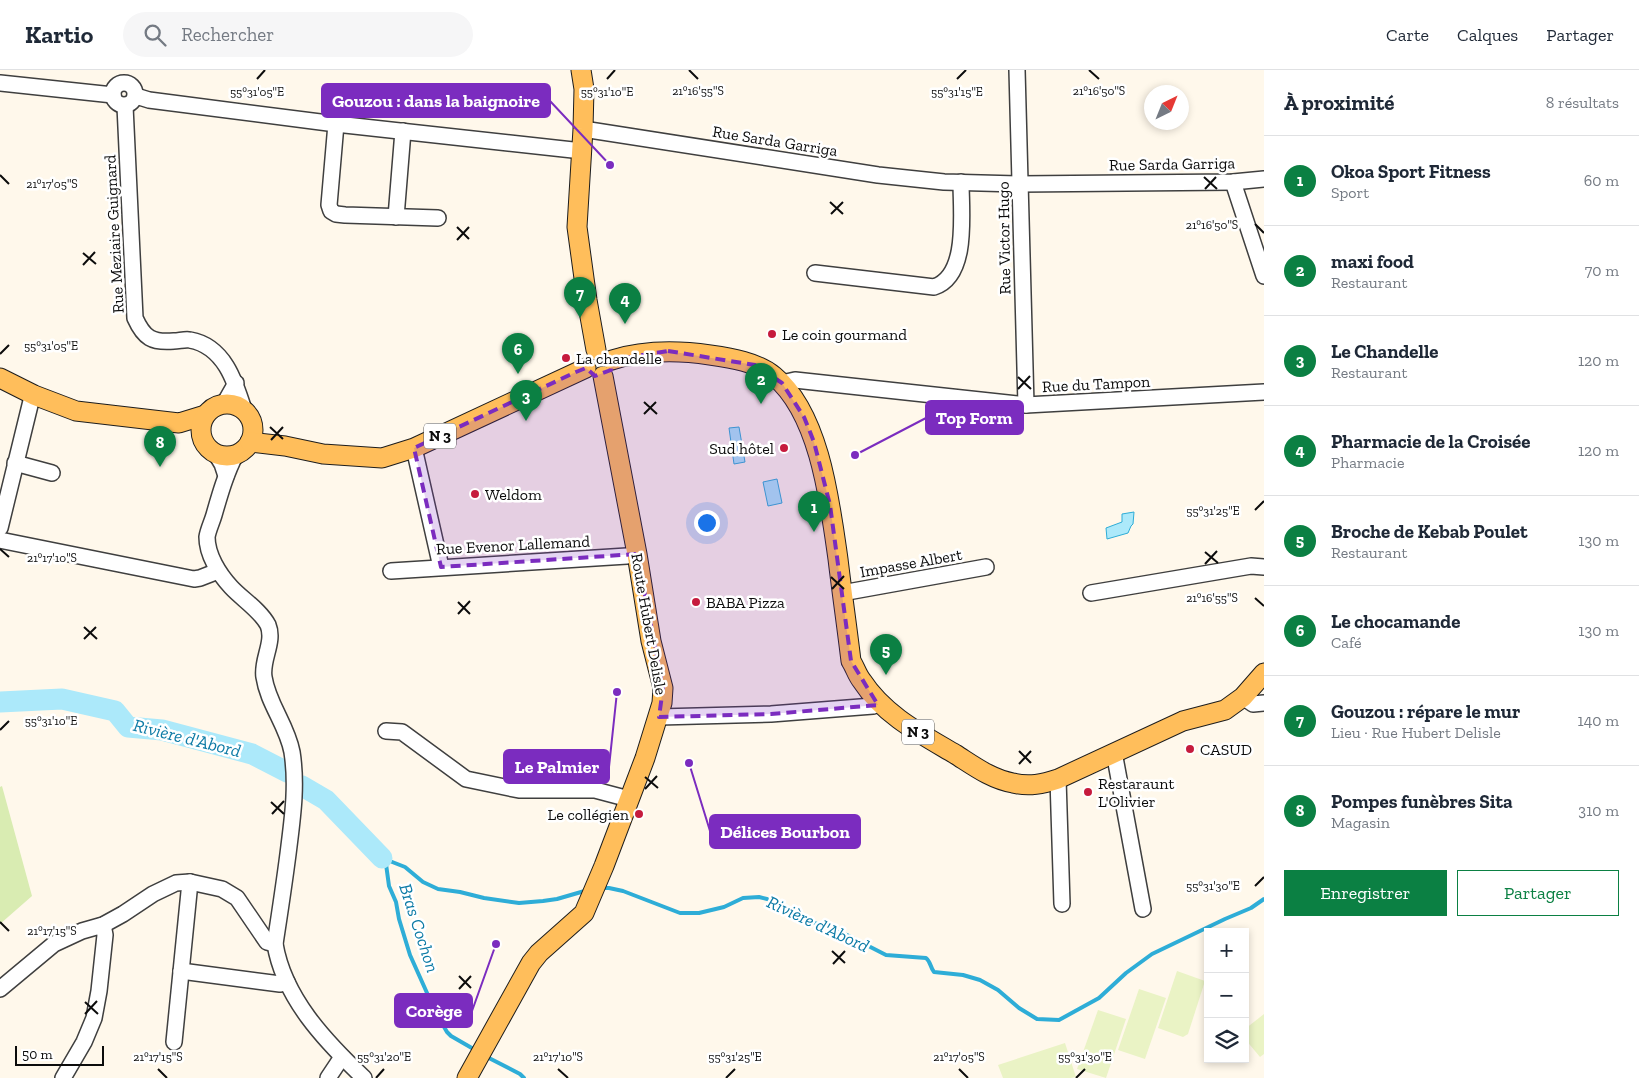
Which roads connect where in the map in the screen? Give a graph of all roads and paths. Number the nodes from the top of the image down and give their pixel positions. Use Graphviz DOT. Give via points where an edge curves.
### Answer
graph roads {
  1 [pos="580,70"];
  2 [pos="1018,70"];
  3 [pos="0,83"];
  4 [pos="119,83"];
  5 [pos="130,101"];
  6 [pos="336,124"];
  7 [pos="583,129"];
  8 [pos="403,131"];
  9 [pos="582,151"];
  10 [pos="1264,178"];
  11 [pos="962,182"];
  12 [pos="1233,182"];
  13 [pos="1020,184"];
  14 [pos="396,217"];
  15 [pos="438,218"];
  16 [pos="814,273"];
  17 [pos="1264,276"];
  18 [pos="596,350"];
  19 [pos="586,368"];
  20 [pos="607,368"];
  21 [pos="0,378"];
  22 [pos="236,383"];
  23 [pos="782,383"];
  24 [pos="1264,392"];
  25 [pos="34,395"];
  26 [pos="224,404"];
  27 [pos="1026,405"];
  28 [pos="244,410"];
  29 [pos="205,415"];
  30 [pos="179,423"];
  31 [pos="202,437"];
  32 [pos="246,441"];
  33 [pos="414,448"];
  34 [pos="216,454"];
  35 [pos="15,463"];
  36 [pos="52,473"];
  37 [pos="226,476"];
  38 [pos="0,528"];
  39 [pos="0,540"];
  40 [pos="637,554"];
  41 [pos="441,567"];
  42 [pos="986,567"];
  43 [pos="1264,567"];
  44 [pos="218,571"];
  45 [pos="391,571"];
  46 [pos="842,593"];
  47 [pos="1091,593"];
  48 [pos="1264,673"];
  49 [pos="1243,697"];
  50 [pos="880,703"];
  51 [pos="1264,703"];
  52 [pos="659,717"];
  53 [pos="386,731"];
  54 [pos="1114,752"];
  55 [pos="1058,779"];
  56 [pos="629,799"];
  57 [pos="190,882"];
  58 [pos="1062,904"];
  59 [pos="1142,909"];
  60 [pos="103,925"];
  61 [pos="275,944"];
  62 [pos="181,971"];
  63 [pos="287,982"];
  64 [pos="0,989"];
  65 [pos="174,1042"];
  66 [pos="342,1058"];
  67 [pos="63,1078"];
  68 [pos="328,1078"];
  69 [pos="364,1078"];
  70 [pos="467,1078"];
  1 -- 7 [label="main road" via="584,89"];
  2 -- 13 [label="street, Rue Victor Hugo"];
  3 -- 4 [label="street"];
  4 -- 5 [label="street" via="134,88"];
  4 -- 5 [label="street" via="116,102"];
  5 -- 6 [label="street" via="149,100"];
  5 -- 22 [label="street, Rue Meziaire Guignard" via="135,318 142,332 153,340 189,340 208,347 229,369"];
  6 -- 8 [label="street"];
  6 -- 14 [label="street" via="331,211 345,215"];
  7 -- 9 [label="main road"];
  7 -- 11 [label="street, Rue Sarda Garriga" via="878,175"];
  8 -- 9 [label="street"];
  8 -- 14 [label="street"];
  9 -- 18 [label="main road" via="577,227"];
  10 -- 12 [label="street, Rue Sarda Garriga"];
  11 -- 13 [label="street, Rue Sarda Garriga"];
  11 -- 16 [label="street" via="961,251 947,280 941,285 934,287"];
  12 -- 13 [label="street, Rue Sarda Garriga"];
  12 -- 17 [label="street"];
  13 -- 27 [label="street, Rue Victor Hugo"];
  14 -- 15 [label="street"];
  18 -- 19 [label="main road" via="586,358"];
  18 -- 20 [label="main road" via="606,351"];
  19 -- 20 [label="main road" via="596,376"];
  19 -- 33 [label="main road, N 3"];
  20 -- 23 [label="main road, N 3" via="642,353 698,353 755,365"];
  20 -- 40 [label="main road, Route Hubert Delisle"];
  21 -- 25 [label="main road"];
  22 -- 26 [label="street"];
  22 -- 28 [label="street, Rue Meziaire Guignard"];
  23 -- 27 [label="street, Rue du Tampon" via="795,380"];
  23 -- 46 [label="main road, N 3" via="804,417 814,442 830,505"];
  24 -- 27 [label="street, Rue du Tampon"];
  25 -- 30 [label="main road" via="76,411"];
  25 -- 35 [label="street"];
  26 -- 28 [label="main road"];
  26 -- 29 [label="main road" via="210,409"];
  28 -- 32 [label="main road" via="250,417"];
  29 -- 30 [label="main road"];
  29 -- 31 [label="main road"];
  30 -- 31 [label="main road"];
  31 -- 34 [label="main road"];
  32 -- 33 [label="main road, N 3" via="323,454 382,458"];
  32 -- 34 [label="main road" via="230,456"];
  32 -- 37 [label="street"];
  33 -- 41 [label="street"];
  34 -- 37 [label="street"];
  35 -- 36 [label="street"];
  35 -- 38 [label="street"];
  37 -- 44 [label="street" via="207,536"];
  39 -- 44 [label="street" via="194,579"];
  40 -- 41 [label="street, Rue Evenor Lallemand"];
  40 -- 52 [label="main road, Route Hubert Delisle" via="651,641 663,688"];
  41 -- 45 [label="street, Rue Evenor Lallemand"];
  42 -- 46 [label="street, Impasse Albert"];
  43 -- 47 [label="street" via="1251,566"];
  44 -- 61 [label="street" via="268,625 270,638 263,667 264,678 292,752 296,780 294,806"];
  46 -- 50 [label="main road, N 3" via="851,661 862,682"];
  48 -- 49 [label="main road, N 3"];
  49 -- 51 [label="street" via="1253,704"];
  49 -- 54 [label="main road, N 3" via="1224,710 1183,721"];
  50 -- 52 [label="street" via="771,714"];
  50 -- 55 [label="main road, N 3" via="910,727 994,778 1030,786"];
  52 -- 56 [label="main road, Route Hubert Delisle"];
  53 -- 56 [label="street" via="402,732 466,779 519,790 595,790"];
  54 -- 55 [label="main road, N 3"];
  54 -- 59 [label="street"];
  55 -- 58 [label="street"];
  56 -- 70 [label="main road, Route Hubert Delisle" via="584,913 531,963"];
  57 -- 60 [label="street" via="176,883 153,894"];
  57 -- 61 [label="street" via="222,889 237,898 267,942"];
  57 -- 62 [label="street"];
  60 -- 64 [label="street" via="54,944"];
  60 -- 67 [label="street" via="105,935 94,1018"];
  61 -- 63 [label="street"];
  62 -- 63 [label="street" via="280,984"];
  62 -- 65 [label="street"];
  63 -- 66 [label="street" via="306,1014"];
  66 -- 68 [label="street"];
  66 -- 69 [label="street"];
}
